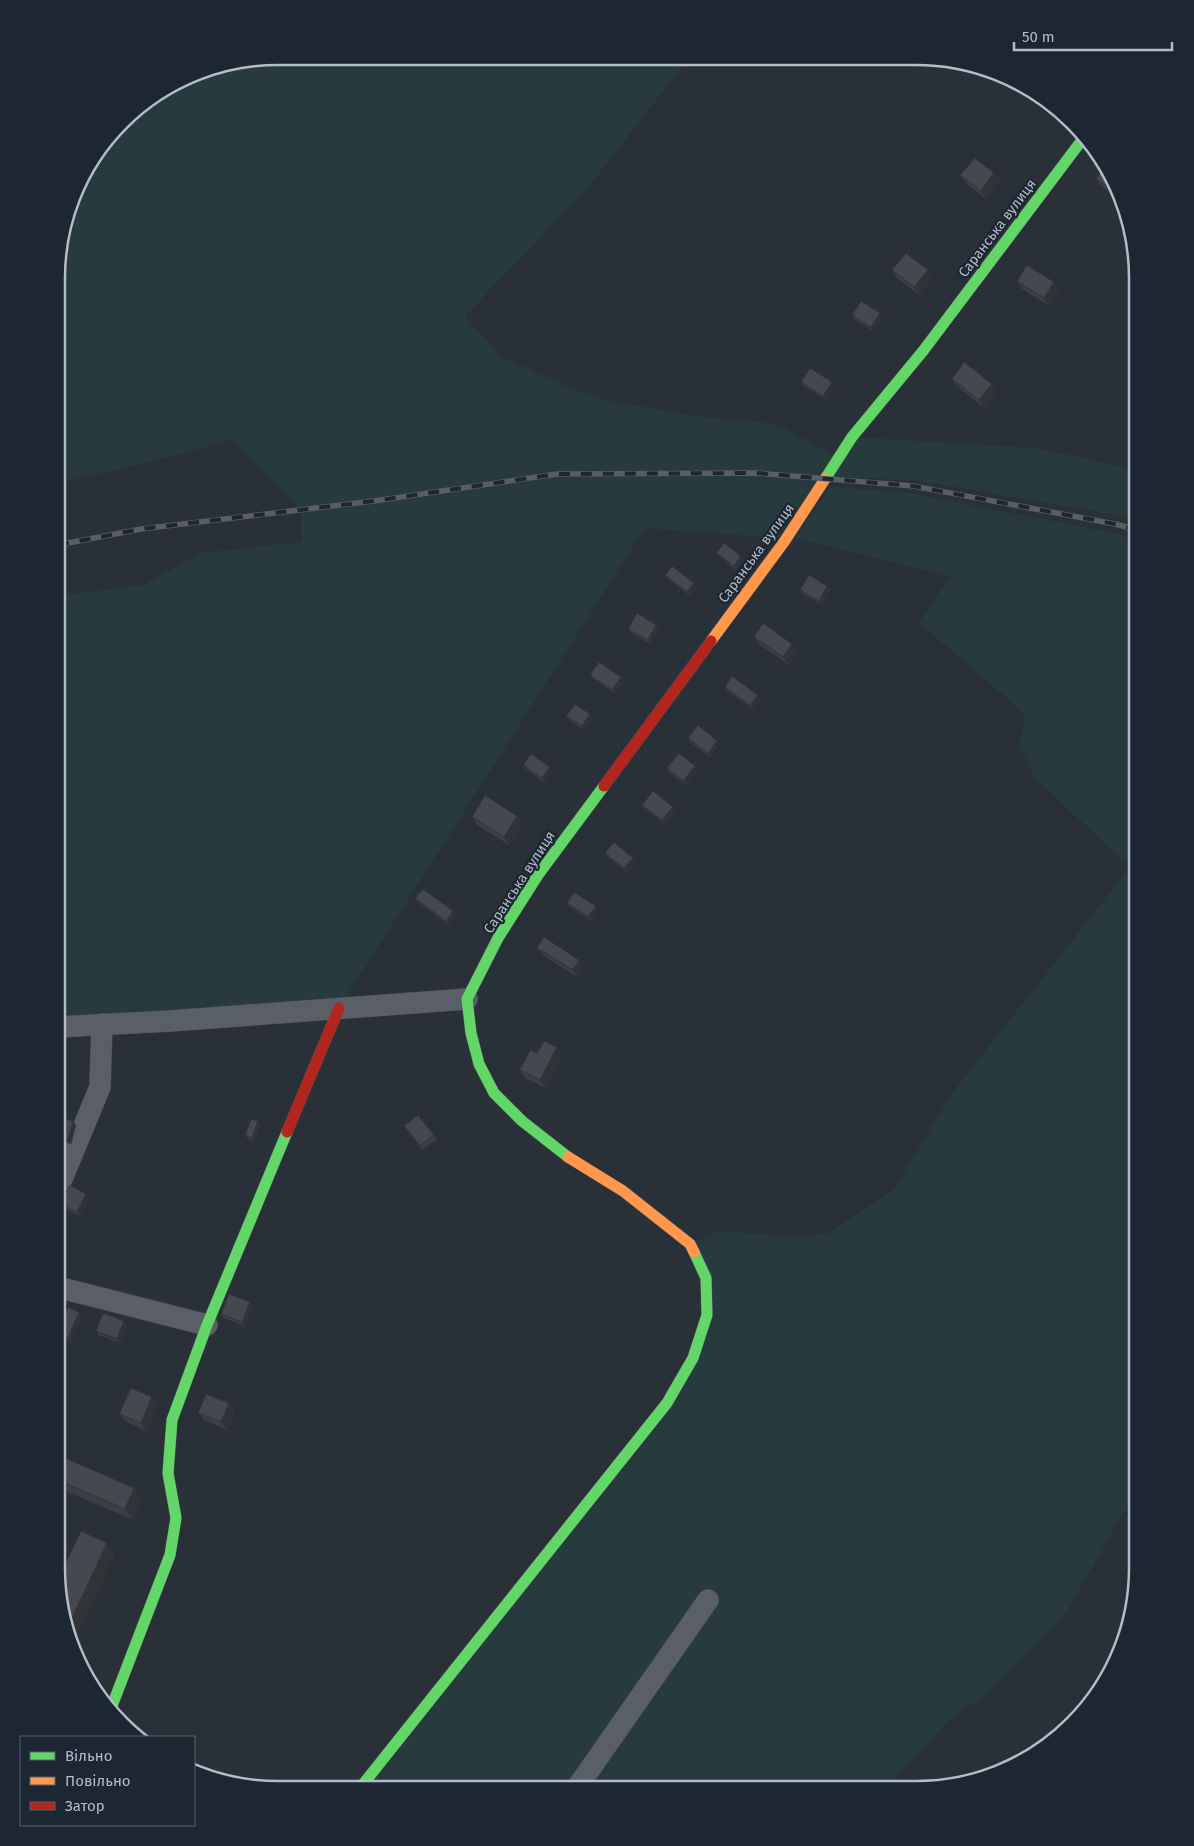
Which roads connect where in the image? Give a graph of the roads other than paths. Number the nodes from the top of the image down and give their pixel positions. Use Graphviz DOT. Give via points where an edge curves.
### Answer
graph roads {
  1 [pos="1080,142"];
  2 [pos="467,999"];
  3 [pos="338,1008"];
  4 [pos="102,1024"];
  5 [pos="65,1026"];
  6 [pos="65,1172"];
  7 [pos="65,1289"];
  8 [pos="207,1324"];
  9 [pos="708,1600"];
  10 [pos="114,1704"];
  11 [pos="366,1781"];
  12 [pos="582,1781"];
  1 -- 2 [label="street, Саранська вулиця" via="923,351 852,437 784,542 538,875 498,938"];
  2 -- 3 [label="street"];
  2 -- 11 [label="street" via="479,1064 494,1093 522,1121 565,1155 623,1191 690,1244 706,1278 707,1315 693,1358 667,1403"];
  3 -- 4 [label="street"];
  3 -- 8 [label="street"];
  4 -- 5 [label="street"];
  4 -- 6 [label="street" via="100,1087"];
  7 -- 8 [label="street"];
  8 -- 10 [label="street" via="172,1420 168,1473 176,1518 170,1555"];
  9 -- 12 [label="street"];
}
